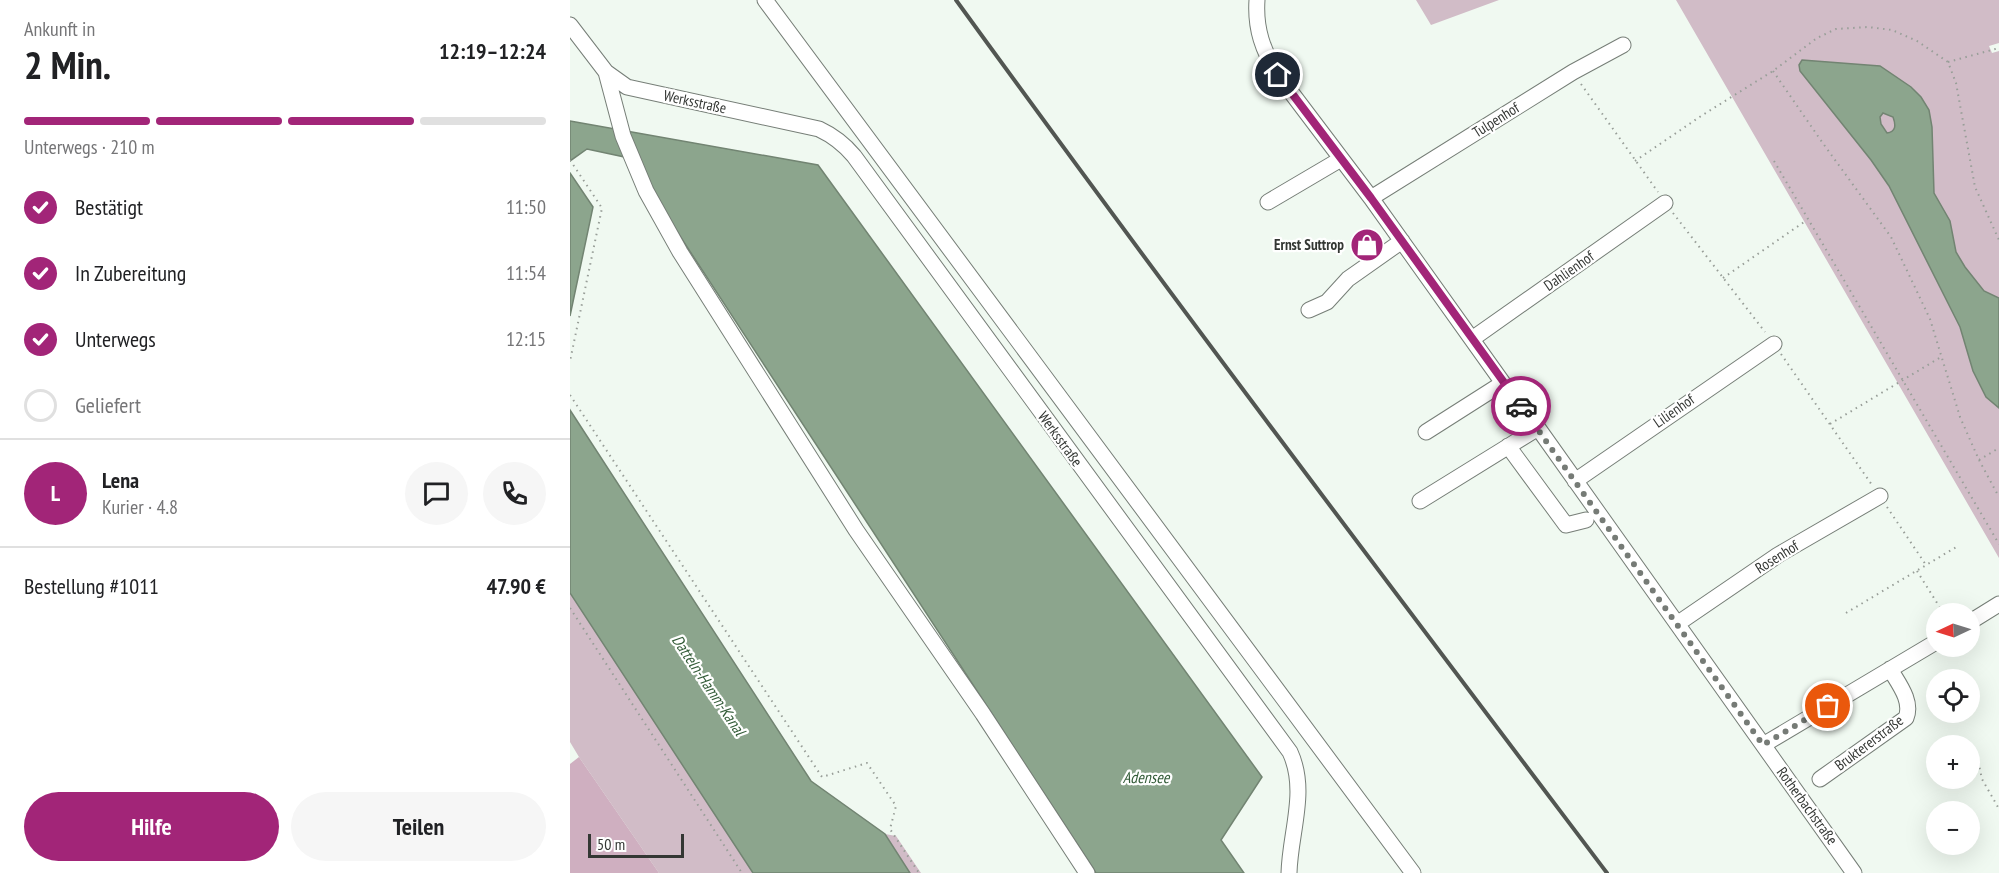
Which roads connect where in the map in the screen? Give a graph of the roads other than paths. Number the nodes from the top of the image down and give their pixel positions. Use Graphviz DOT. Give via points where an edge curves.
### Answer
graph roads {
  1 [pos="765,0"];
  2 [pos="1257,0"];
  3 [pos="570,26"];
  4 [pos="1623,45"];
  5 [pos="606,72"];
  6 [pos="1341,159"];
  7 [pos="1371,198"];
  8 [pos="1268,202"];
  9 [pos="1665,203"];
  10 [pos="1402,241"];
  11 [pos="1309,310"];
  12 [pos="1472,339"];
  13 [pos="1774,344"];
  14 [pos="1503,383"];
  15 [pos="1538,428"];
  16 [pos="1426,432"];
  17 [pos="1508,446"];
  18 [pos="1575,480"];
  19 [pos="1880,496"];
  20 [pos="1420,501"];
  21 [pos="1586,520"];
  22 [pos="1999,604"];
  23 [pos="1980,616"];
  24 [pos="1677,624"];
  25 [pos="1926,648"];
  26 [pos="1890,669"];
  27 [pos="1763,745"];
  28 [pos="1820,779"];
  29 [pos="1087,873"];
  30 [pos="1289,873"];
  31 [pos="1413,873"];
  32 [pos="1854,873"];
  1 -- 31 [label="street"];
  2 -- 6 [label="street, Rotherbachstraße" via="1257,27 1266,56"];
  3 -- 5 [label="street"];
  4 -- 7 [label="street, Tulpenhof"];
  5 -- 29 [label="street" via="623,136 646,191 680,252 856,530"];
  5 -- 30 [label="street, Werksstraße" via="627,87 819,129 849,150 1290,752 1299,788"];
  6 -- 7 [label="street, Rotherbachstraße"];
  6 -- 8 [label="street"];
  7 -- 10 [label="street, Rotherbachstraße"];
  9 -- 12 [label="street, Dahlienhof"];
  10 -- 11 [label="street" via="1348,279 1327,302"];
  10 -- 12 [label="street, Rotherbachstraße"];
  12 -- 14 [label="street, Rotherbachstraße"];
  13 -- 18 [label="street, Lilienhof"];
  14 -- 15 [label="street, Rotherbachstraße"];
  14 -- 16 [label="street"];
  15 -- 17 [label="street"];
  15 -- 18 [label="street, Rotherbachstraße"];
  17 -- 20 [label="street"];
  17 -- 21 [label="street" via="1566,525"];
  18 -- 24 [label="street, Rotherbachstraße"];
  19 -- 24 [label="street, Rosenhof" via="1778,555"];
  22 -- 23 [label="street"];
  24 -- 27 [label="street, Rotherbachstraße"];
  25 -- 26 [label="street"];
  26 -- 27 [label="street"];
  26 -- 28 [label="street, Bruktererstraße" via="1907,700 1906,718"];
  27 -- 32 [label="street, Rotherbachstraße"];
}
